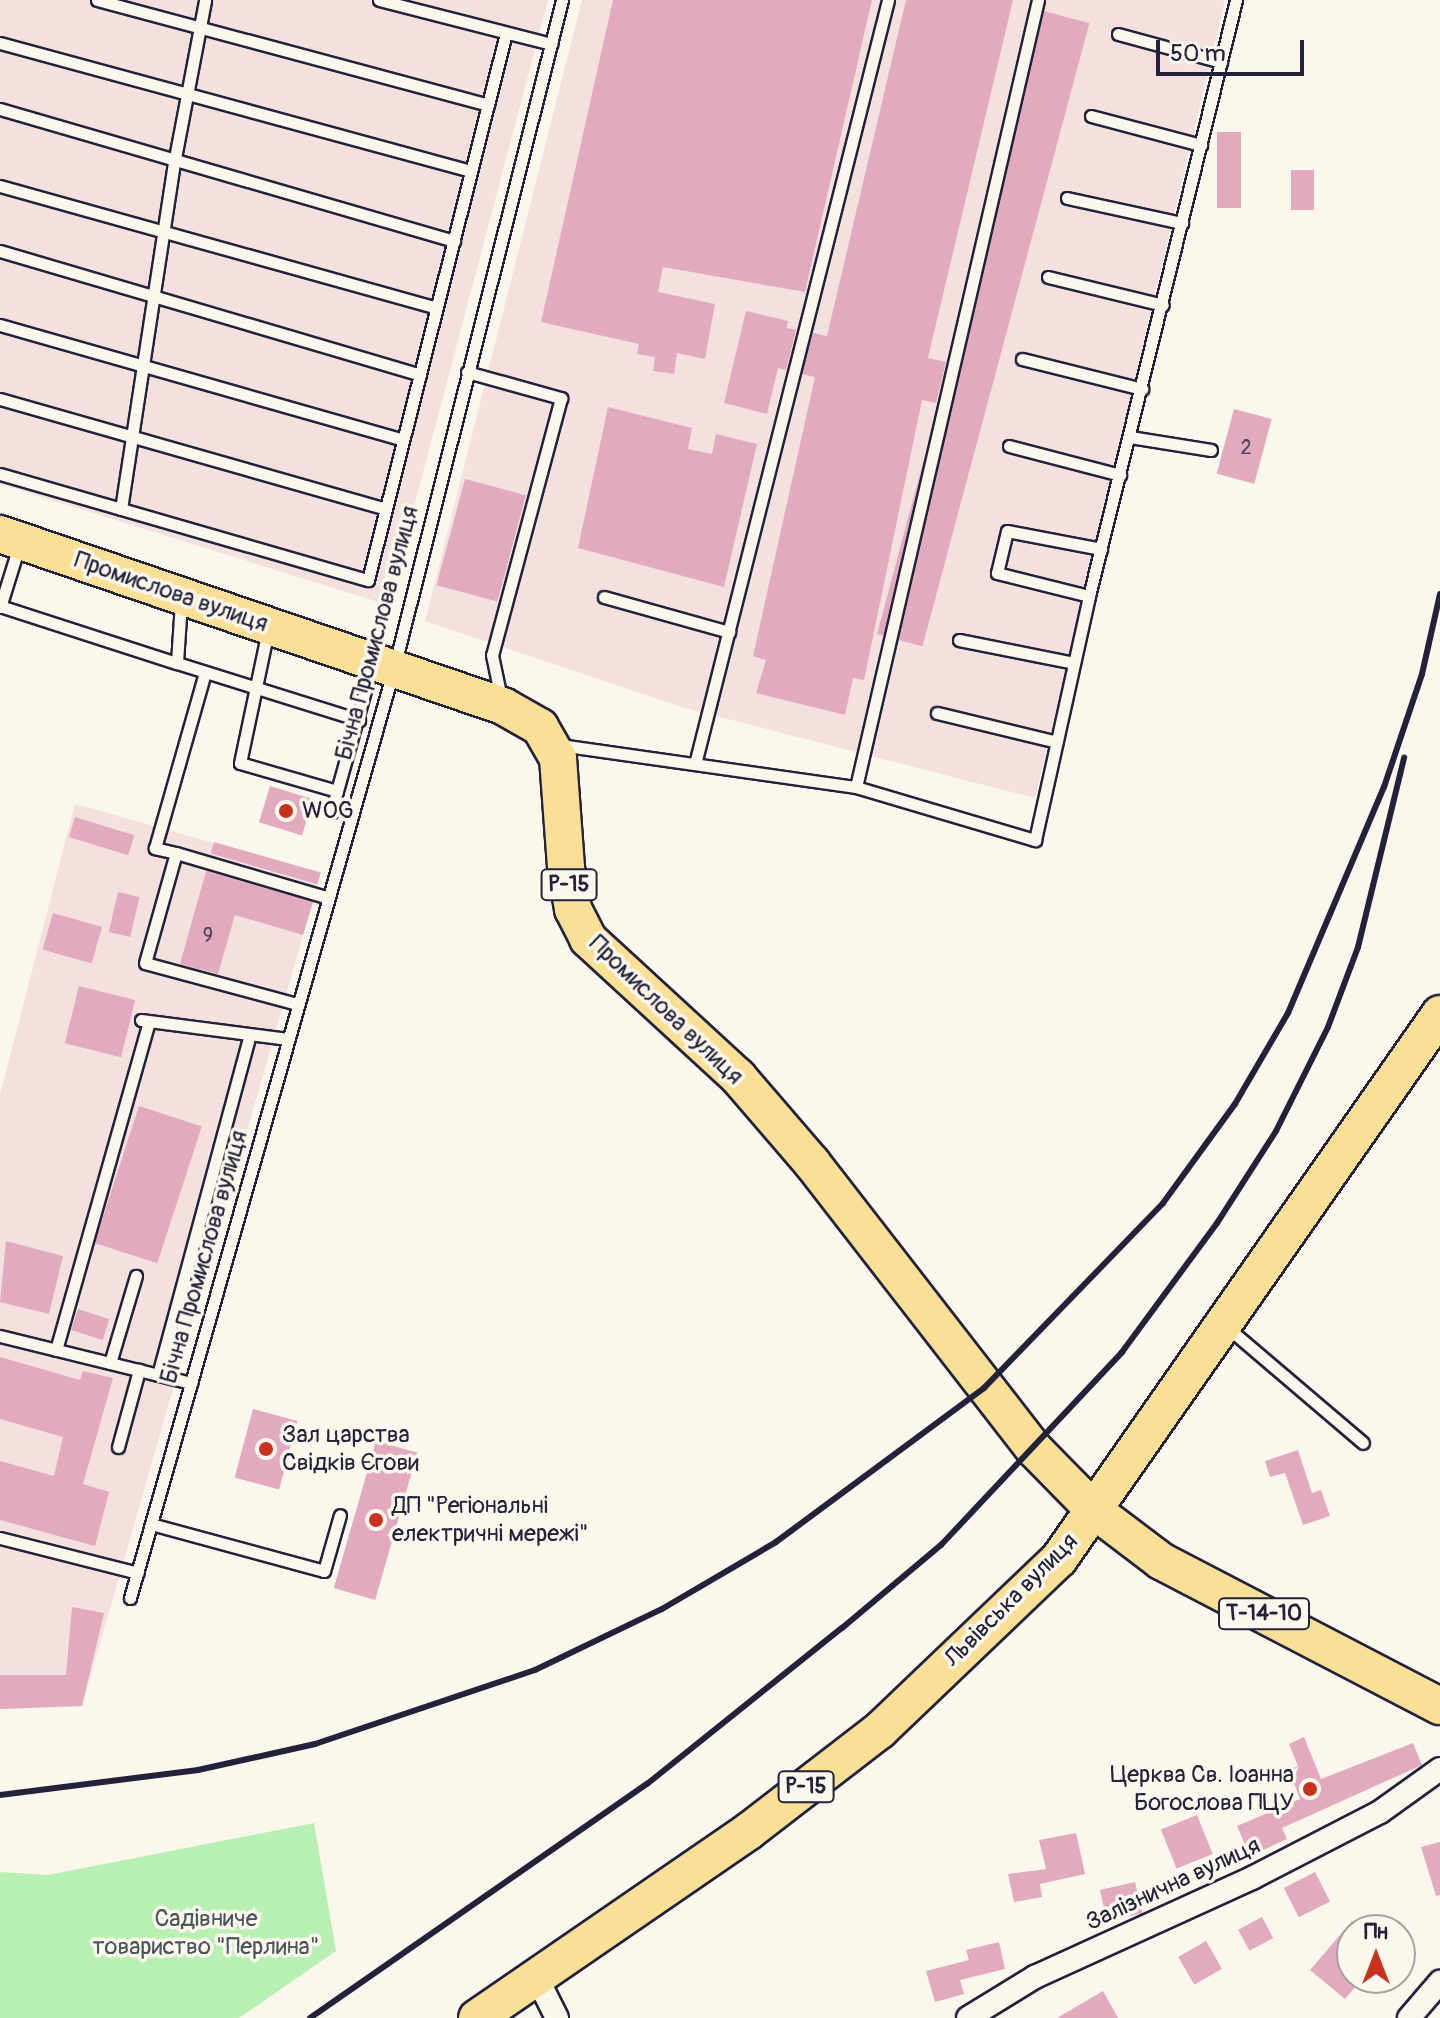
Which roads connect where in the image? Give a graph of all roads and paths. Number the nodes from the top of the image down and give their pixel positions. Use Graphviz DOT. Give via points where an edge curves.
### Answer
graph roads {
  1 [pos="97,0"];
  2 [pos="205,0"];
  3 [pos="379,0"];
  4 [pos="562,0"];
  5 [pos="888,0"];
  6 [pos="1038,0"];
  7 [pos="1236,0"];
  8 [pos="412,4"];
  9 [pos="199,28"];
  10 [pos="506,33"];
  11 [pos="1118,34"];
  12 [pos="0,43"];
  13 [pos="551,44"];
  14 [pos="1221,62"];
  15 [pos="187,96"];
  16 [pos="488,105"];
  17 [pos="0,109"];
  18 [pos="1091,116"];
  19 [pos="1201,145"];
  20 [pos="175,158"];
  21 [pos="471,171"];
  22 [pos="0,186"];
  23 [pos="1067,198"];
  24 [pos="1182,223"];
  25 [pos="164,232"];
  26 [pos="454,241"];
  27 [pos="0,251"];
  28 [pos="1048,277"];
  29 [pos="154,298"];
  30 [pos="1163,305"];
  31 [pos="436,308"];
  32 [pos="0,325"];
  33 [pos="1022,359"];
  34 [pos="146,368"];
  35 [pos="467,372"];
  36 [pos="420,375"];
  37 [pos="1142,389"];
  38 [pos="0,399"];
  39 [pos="1130,437"];
  40 [pos="133,438"];
  41 [pos="403,440"];
  42 [pos="1009,446"];
  43 [pos="1211,450"];
  44 [pos="0,474"];
  45 [pos="1120,475"];
  46 [pos="121,509"];
  47 [pos="385,509"];
  48 [pos="10,537"];
  49 [pos="1101,549"];
  50 [pos="1089,596"];
  51 [pos="182,597"];
  52 [pos="604,597"];
  53 [pos="0,606"];
  54 [pos="269,626"];
  55 [pos="729,632"];
  56 [pos="959,640"];
  57 [pos="177,663"];
  58 [pos="1074,663"];
  59 [pos="384,664"];
  60 [pos="205,672"];
  61 [pos="255,688"];
  62 [pos="503,706"];
  63 [pos="937,713"];
  64 [pos="359,720"];
  65 [pos="1057,742"];
  66 [pos="551,744"];
  67 [pos="695,764"];
  68 [pos="856,787"];
  69 [pos="337,791"];
  70 [pos="332,812"];
  71 [pos="176,853"];
  72 [pos="329,898"];
  73 [pos="297,1004"];
  74 [pos="1440,1014"];
  75 [pos="250,1035"];
  76 [pos="288,1039"];
  77 [pos="136,1276"];
  78 [pos="1224,1325"];
  79 [pos="0,1336"];
  80 [pos="56,1350"];
  81 [pos="110,1363"];
  82 [pos="139,1370"];
  83 [pos="158,1375"];
  84 [pos="191,1383"];
  85 [pos="1363,1443"];
  86 [pos="118,1447"];
  87 [pos="1095,1511"];
  88 [pos="340,1515"];
  89 [pos="151,1524"];
  90 [pos="0,1538"];
  91 [pos="138,1573"];
  92 [pos="130,1598"];
  93 [pos="1440,1706"];
  94 [pos="1440,1769"];
  95 [pos="537,1978"];
  96 [pos="1440,1982"];
  97 [pos="477,2018"];
  98 [pos="557,2018"];
  99 [pos="968,2018"];
  100 [pos="1409,2018"];
  1 -- 9 [label="lane"];
  2 -- 9 [label="lane"];
  3 -- 8 [label="lane"];
  4 -- 13 [label="lane, Бічна Промислова вулиця"];
  5 -- 55 [label="lane"];
  6 -- 68 [label="lane"];
  7 -- 14 [label="lane"];
  8 -- 10 [label="lane"];
  9 -- 15 [label="lane"];
  9 -- 16 [label="lane"];
  10 -- 13 [label="lane"];
  10 -- 16 [label="lane"];
  11 -- 14 [label="lane"];
  12 -- 15 [label="lane"];
  13 -- 35 [label="lane, Бічна Промислова вулиця"];
  14 -- 19 [label="lane"];
  15 -- 20 [label="lane"];
  15 -- 21 [label="lane"];
  16 -- 21 [label="lane"];
  17 -- 20 [label="lane"];
  18 -- 19 [label="lane"];
  19 -- 24 [label="lane"];
  20 -- 25 [label="lane"];
  20 -- 26 [label="lane"];
  21 -- 26 [label="lane"];
  22 -- 25 [label="lane"];
  23 -- 24 [label="lane"];
  24 -- 30 [label="lane"];
  25 -- 29 [label="lane"];
  25 -- 31 [label="lane"];
  26 -- 31 [label="lane"];
  27 -- 29 [label="lane"];
  28 -- 30 [label="lane"];
  29 -- 34 [label="lane"];
  29 -- 36 [label="lane"];
  30 -- 37 [label="lane"];
  31 -- 36 [label="lane"];
  32 -- 34 [label="lane"];
  33 -- 37 [label="lane"];
  34 -- 40 [label="lane"];
  34 -- 41 [label="lane"];
  35 -- 59 [label="lane, Бічна Промислова вулиця"];
  35 -- 62 [label="lane" via="561,398 492,655"];
  36 -- 41 [label="lane"];
  37 -- 39 [label="lane"];
  38 -- 40 [label="lane"];
  39 -- 43 [label="lane"];
  39 -- 45 [label="lane"];
  40 -- 46 [label="lane"];
  40 -- 47 [label="lane"];
  41 -- 47 [label="lane"];
  42 -- 45 [label="lane"];
  44 -- 46 [label="lane"];
  45 -- 49 [label="lane"];
  46 -- 47 [label="lane" via="368,580"];
  48 -- 51 [label="main road, Промислова вулиця"];
  48 -- 53 [label="lane"];
  49 -- 50 [label="lane"];
  49 -- 50 [label="lane" via="1007,531 997,573"];
  50 -- 58 [label="lane"];
  51 -- 54 [label="main road, Промислова вулиця"];
  51 -- 57 [label="lane"];
  52 -- 55 [label="lane"];
  53 -- 57 [label="lane"];
  54 -- 59 [label="main road, Промислова вулиця"];
  54 -- 61 [label="lane"];
  55 -- 67 [label="lane"];
  56 -- 58 [label="lane"];
  57 -- 60 [label="lane"];
  58 -- 65 [label="lane"];
  59 -- 62 [label="main road, Промислова вулиця"];
  59 -- 64 [label="lane"];
  59 -- 72 [label="lane, Бічна Промислова вулиця"];
  60 -- 61 [label="lane"];
  60 -- 71 [label="lane" via="155,848"];
  61 -- 64 [label="lane"];
  61 -- 69 [label="lane" via="240,763"];
  62 -- 66 [label="main road, Промислова вулиця" via="540,727"];
  63 -- 65 [label="lane"];
  64 -- 69 [label="lane"];
  65 -- 68 [label="lane" via="1035,840"];
  66 -- 67 [label="lane"];
  66 -- 87 [label="main road, Промислова вулиця / Р-15" via="562,781 573,909 588,939 738,1077 812,1163 984,1388"];
  67 -- 68 [label="lane"];
  69 -- 70 [label="lane"];
  71 -- 72 [label="lane"];
  71 -- 73 [label="lane" via="145,963"];
  72 -- 73 [label="lane, Бічна Промислова вулиця"];
  73 -- 76 [label="lane, Бічна Промислова вулиця"];
  74 -- 78 [label="main road, Львівська вулиця"];
  75 -- 76 [label="lane"];
  75 -- 80 [label="lane" via="145,1021"];
  75 -- 83 [label="lane"];
  76 -- 84 [label="lane, Бічна Промислова вулиця"];
  77 -- 81 [label="lane"];
  78 -- 85 [label="lane"];
  78 -- 87 [label="main road, Львівська вулиця"];
  79 -- 80 [label="lane"];
  80 -- 81 [label="lane"];
  81 -- 82 [label="lane"];
  82 -- 83 [label="lane"];
  82 -- 86 [label="lane"];
  83 -- 84 [label="lane"];
  84 -- 89 [label="lane, Бічна Промислова вулиця"];
  87 -- 93 [label="main road, Т-14-10" via="1161,1561"];
  87 -- 95 [label="main road, Львівська вулиця / Р-15" via="1059,1559 880,1730 749,1831"];
  88 -- 89 [label="lane" via="324,1571"];
  89 -- 91 [label="lane, Бічна Промислова вулиця"];
  90 -- 91 [label="lane"];
  91 -- 92 [label="lane, Бічна Промислова вулиця"];
  94 -- 99 [label="street, Залізнична вулиця" via="1380,1812 1252,1878 1035,1977"];
  95 -- 97 [label="main road, Львівська вулиця / Р-15"];
  95 -- 98 [label="street"];
  96 -- 100 [label="street"];
}
